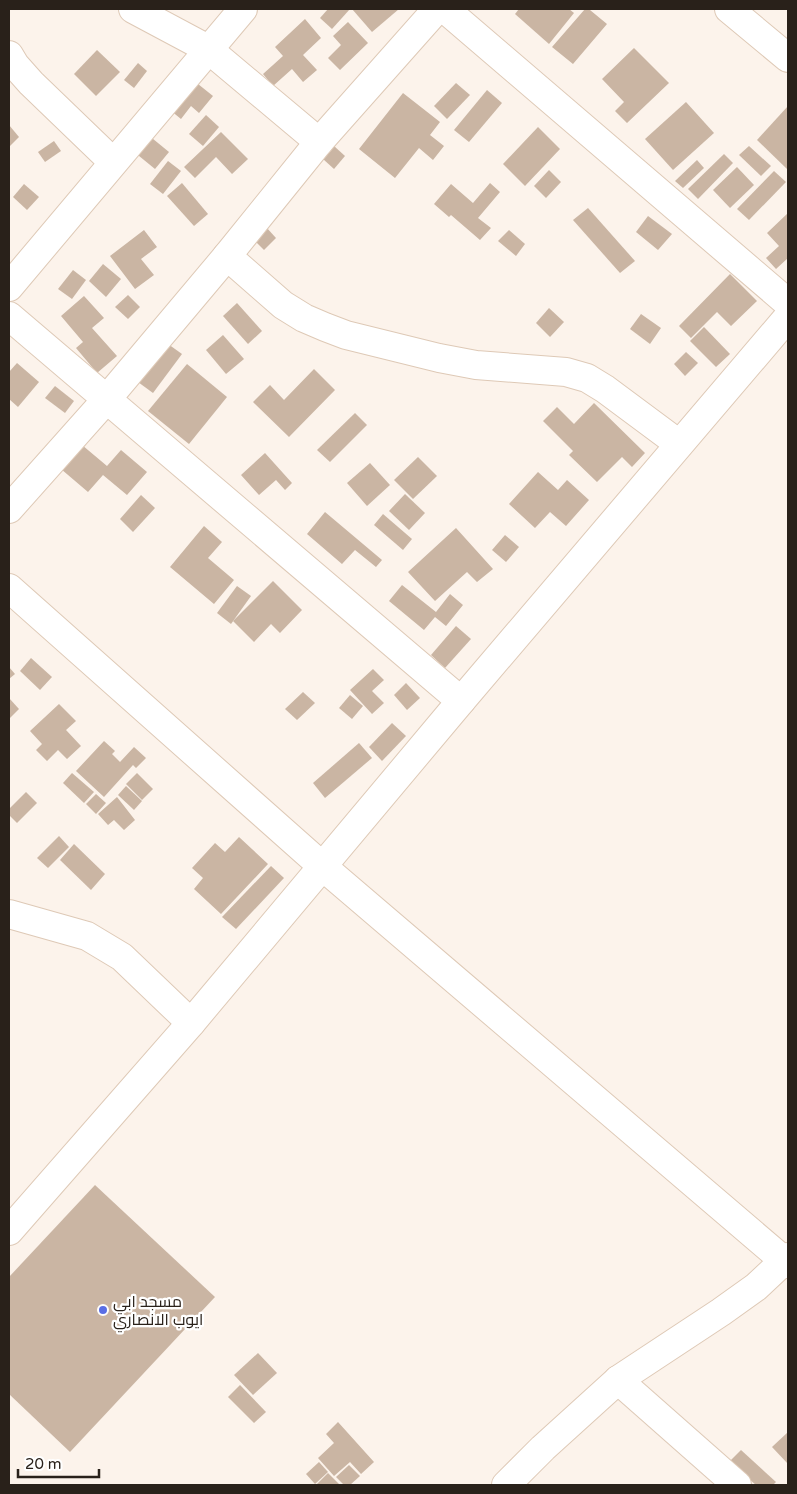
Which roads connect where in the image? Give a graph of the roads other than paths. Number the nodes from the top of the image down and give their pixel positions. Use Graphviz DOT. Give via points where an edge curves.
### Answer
graph roads {
  1 [pos="133,9"];
  2 [pos="243,9"];
  3 [pos="437,9"];
  4 [pos="445,9"];
  5 [pos="729,9"];
  6 [pos="208,49"];
  7 [pos="9,55"];
  8 [pos="788,58"];
  9 [pos="319,142"];
  10 [pos="113,162"];
  11 [pos="227,256"];
  12 [pos="9,287"];
  13 [pos="788,304"];
  14 [pos="9,316"];
  15 [pos="788,317"];
  16 [pos="106,400"];
  17 [pos="679,444"];
  18 [pos="9,509"];
  19 [pos="9,588"];
  20 [pos="461,701"];
  21 [pos="322,866"];
  22 [pos="9,914"];
  23 [pos="191,1023"];
  24 [pos="9,1231"];
  25 [pos="787,1261"];
  26 [pos="618,1380"];
  27 [pos="506,1485"];
  28 [pos="737,1485"];
  1 -- 6 [label="street"];
  2 -- 6 [label="street"];
  3 -- 9 [label="street"];
  4 -- 13 [label="street"];
  5 -- 8 [label="street"];
  6 -- 9 [label="street"];
  6 -- 10 [label="street"];
  7 -- 10 [label="street" via="32,83"];
  9 -- 11 [label="street"];
  10 -- 12 [label="street"];
  11 -- 16 [label="street"];
  11 -- 17 [label="street" via="283,305 325,327 439,358 476,365 566,372 587,378"];
  14 -- 16 [label="street"];
  15 -- 17 [label="street"];
  16 -- 18 [label="street"];
  16 -- 20 [label="street"];
  17 -- 20 [label="street"];
  19 -- 21 [label="street"];
  20 -- 21 [label="street"];
  21 -- 23 [label="street"];
  21 -- 25 [label="street"];
  22 -- 23 [label="street" via="87,936 101,944 122,957"];
  23 -- 24 [label="street"];
  25 -- 26 [label="street" via="721,1312"];
  26 -- 27 [label="street"];
  26 -- 28 [label="street"];
}
